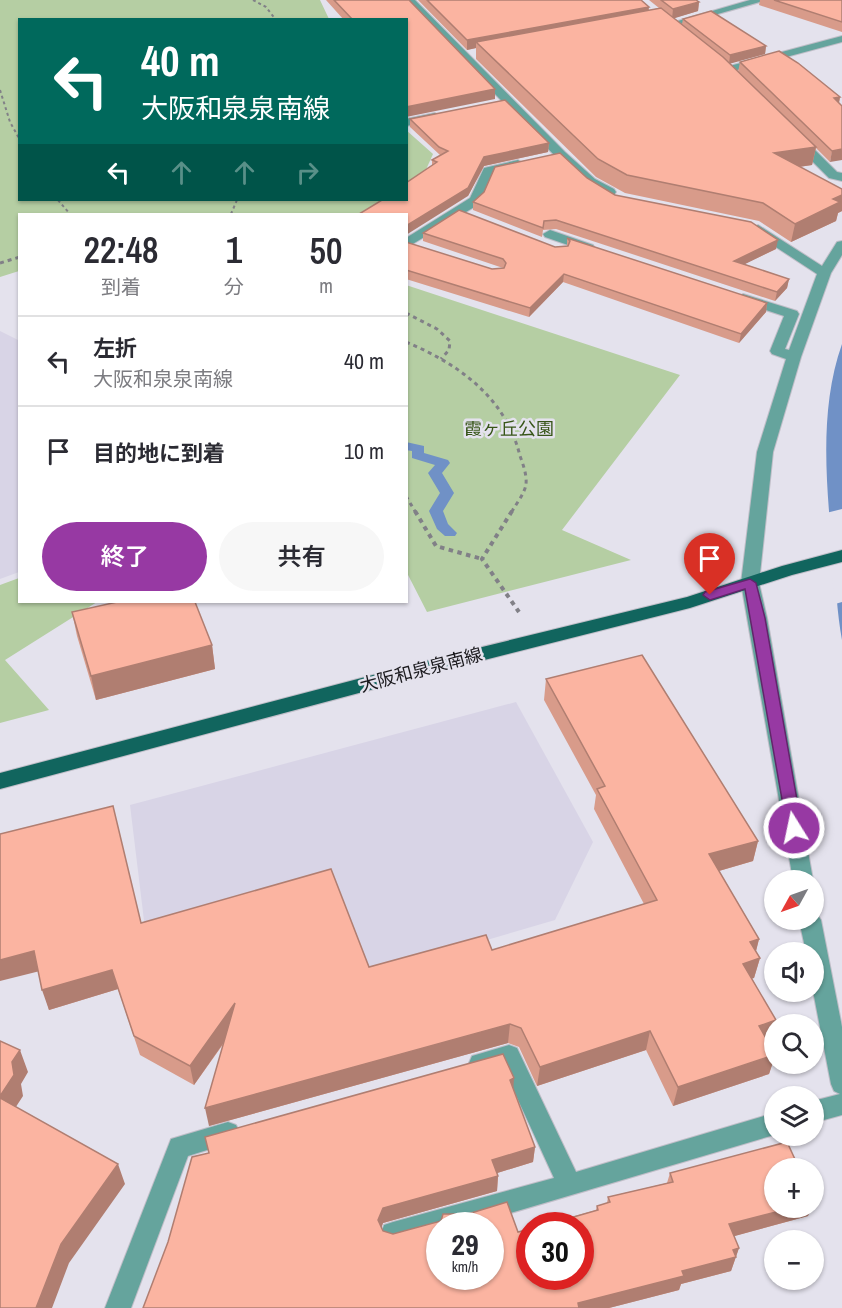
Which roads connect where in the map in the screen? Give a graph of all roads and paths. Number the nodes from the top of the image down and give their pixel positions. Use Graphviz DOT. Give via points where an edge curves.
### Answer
graph roads {
  1 [pos="253,0"];
  2 [pos="409,0"];
  3 [pos="762,0"];
  4 [pos="274,18"];
  5 [pos="685,38"];
  6 [pos="842,39"];
  7 [pos="726,70"];
  8 [pos="0,90"];
  9 [pos="451,114"];
  10 [pos="408,123"];
  11 [pos="784,126"];
  12 [pos="18,136"];
  13 [pos="530,162"];
  14 [pos="842,177"];
  15 [pos="620,198"];
  16 [pos="59,201"];
  17 [pos="69,213"];
  18 [pos="742,224"];
  19 [pos="550,234"];
  20 [pos="538,243"];
  21 [pos="408,244"];
  22 [pos="408,244"];
  23 [pos="842,245"];
  24 [pos="430,250"];
  25 [pos="560,251"];
  26 [pos="606,254"];
  27 [pos="18,258"];
  28 [pos="0,263"];
  29 [pos="824,273"];
  30 [pos="726,292"];
  31 [pos="408,314"];
  32 [pos="408,343"];
  33 [pos="796,350"];
  34 [pos="441,359"];
  35 [pos="408,499"];
  36 [pos="842,556"];
  37 [pos="482,559"];
  38 [pos="750,583"];
  39 [pos="539,640"];
  40 [pos="0,782"];
  41 [pos="801,870"];
  42 [pos="812,930"];
  43 [pos="463,1068"];
  44 [pos="842,1083"];
  45 [pos="842,1104"];
  46 [pos="824,1109"];
  47 [pos="764,1127"];
  48 [pos="247,1128"];
  49 [pos="570,1185"];
  50 [pos="393,1234"];
  51 [pos="118,1308"];
  1 -- 4 [label="path"];
  2 -- 15 [label="street" via="471,55 501,103 556,156"];
  3 -- 5 [label="street" via="665,21"];
  6 -- 7 [label="street"];
  8 -- 12 [label="path"];
  9 -- 10 [label="street"];
  11 -- 14 [label="street" via="833,175"];
  13 -- 21 [label="street" via="488,171 465,215"];
  16 -- 17 [label="path"];
  18 -- 29 [label="street" via="753,226"];
  19 -- 26 [label="street"];
  20 -- 25 [label="street"];
  22 -- 24 [label="street"];
  23 -- 29 [label="street"];
  27 -- 28 [label="path"];
  29 -- 33 [label="street"];
  30 -- 33 [label="street" via="792,314 777,351"];
  31 -- 34 [label="path" via="437,328 450,341 449,350"];
  32 -- 34 [label="path"];
  33 -- 38 [label="street" via="765,452"];
  34 -- 37 [label="path" via="499,405 520,447 526,485"];
  35 -- 37 [label="path" via="436,546"];
  36 -- 38 [label="main road, 大阪和泉泉南線"];
  37 -- 39 [label="path"];
  38 -- 39 [label="main road, 大阪和泉泉南線"];
  38 -- 41 [label="street"];
  39 -- 40 [label="main road, 大阪和泉泉南線"];
  42 -- 44 [label="street"];
  43 -- 49 [label="street" via="509,1055"];
  45 -- 46 [label="street"];
  47 -- 49 [label="street"];
  48 -- 51 [label="street" via="179,1147"];
  49 -- 50 [label="street"];
}
